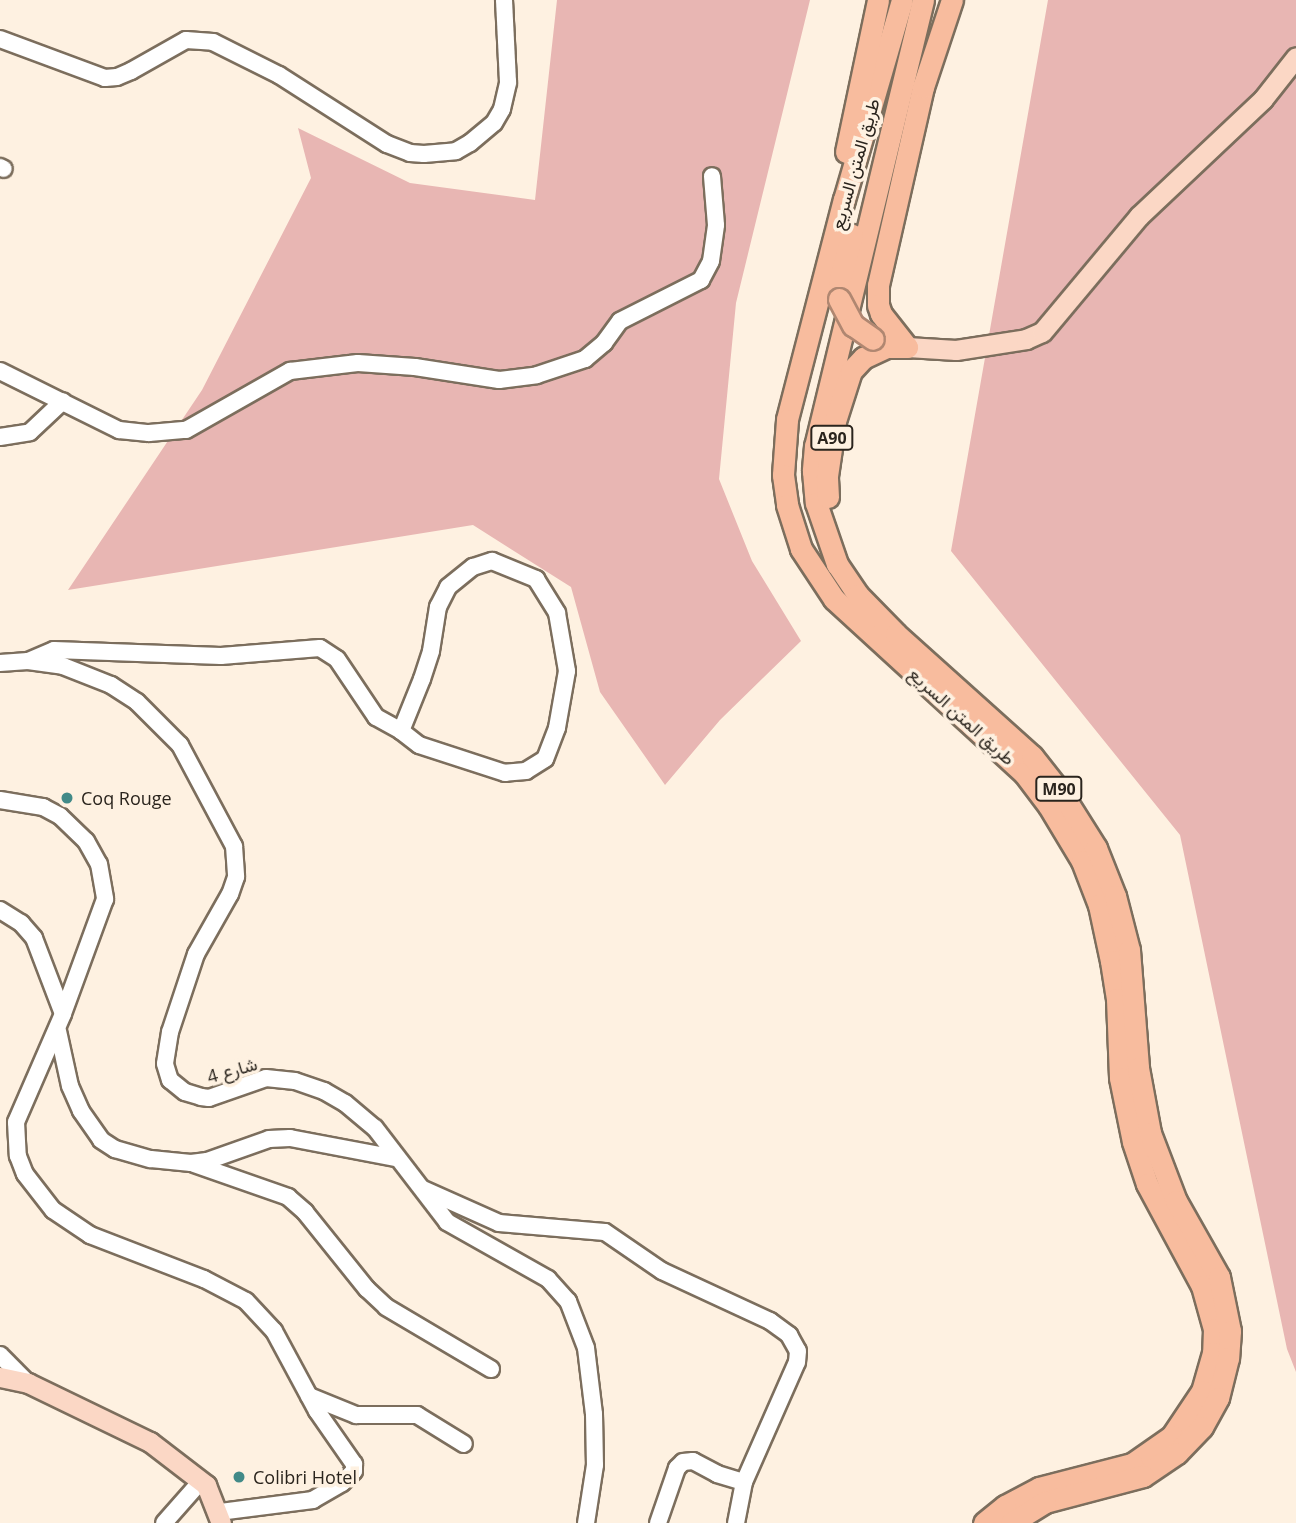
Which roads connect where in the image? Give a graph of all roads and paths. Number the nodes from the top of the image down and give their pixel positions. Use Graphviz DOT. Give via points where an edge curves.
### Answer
graph roads {
  1 [pos="504,0"];
  2 [pos="878,0"];
  3 [pos="902,0"];
  4 [pos="923,0"];
  5 [pos="952,0"];
  6 [pos="0,39"];
  7 [pos="889,46"];
  8 [pos="1296,57"];
  9 [pos="922,87"];
  10 [pos="712,176"];
  11 [pos="844,199"];
  12 [pos="889,344"];
  13 [pos="0,371"];
  14 [pos="63,401"];
  15 [pos="0,437"];
  16 [pos="842,571"];
  17 [pos="28,661"];
  18 [pos="0,663"];
  19 [pos="401,731"];
  20 [pos="0,800"];
  21 [pos="0,910"];
  22 [pos="63,1014"];
  23 [pos="58,1031"];
  24 [pos="396,1158"];
  25 [pos="191,1163"];
  26 [pos="421,1188"];
  27 [pos="0,1355"];
  28 [pos="491,1369"];
  29 [pos="0,1377"];
  30 [pos="28,1383"];
  31 [pos="309,1396"];
  32 [pos="464,1444"];
  33 [pos="201,1480"];
  34 [pos="744,1482"];
  35 [pos="220,1517"];
  36 [pos="245,1517"];
  37 [pos="164,1523"];
  38 [pos="586,1523"];
  39 [pos="658,1523"];
  40 [pos="736,1523"];
  41 [pos="984,1523"];
  42 [pos="1011,1523"];
  1 -- 6 [label="street" via="508,82 502,109 494,124 470,144 424,154 387,144 279,75 213,42 186,40 117,77 105,78"];
  2 -- 11 [label="highway" via="848,142"];
  3 -- 7 [label="highway, طريق المتن السريع / M90"];
  4 -- 9 [label="highway" via="927,11 917,69"];
  4 -- 16 [label="highway, طريق المتن السريع / M90" via="815,446 816,503 829,547"];
  5 -- 9 [label="highway"];
  7 -- 11 [label="highway, طريق المتن السريع / M90"];
  7 -- 12 [label="highway, bridge" via="894,66 890,87 839,281 839,299 853,325"];
  8 -- 12 [label="main road" via="1263,99 1139,216 1042,332 1026,339 956,350"];
  9 -- 12 [label="highway" via="877,298"];
  10 -- 14 [label="street" via="716,225 711,261 701,281 620,321 604,343 584,359 537,375 499,380 358,363 290,371 186,430 149,433 119,430"];
  11 -- 41 [label="highway, طريق المتن السريع / M90" via="787,420 783,475 794,529 801,549 834,599 1024,773 1072,842 1104,923 1117,999 1120,1078 1133,1142 1147,1184 1202,1286 1214,1329 1213,1353 1202,1391 1172,1436 1132,1464 1039,1488"];
  12 -- 16 [label="highway, A90" via="863,358 851,371 835,421 827,487"];
  13 -- 14 [label="street"];
  14 -- 15 [label="street" via="30,432"];
  16 -- 42 [label="highway, طريق المتن السريع / M90" via="896,634 1032,756 1096,848 1110,879 1129,950 1138,1068 1150,1133 1176,1201 1219,1277 1229,1315 1228,1358 1218,1398 1188,1443 1143,1476 1045,1502"];
  17 -- 18 [label="street, شارع 4"];
  17 -- 19 [label="street" via="54,650 220,656 320,648 337,659 376,717"];
  17 -- 24 [label="street, شارع 4" via="90,675 154,716 180,746 234,846 236,877 197,954 170,1032 165,1064 170,1080 185,1092 209,1098 266,1078 309,1085 360,1114"];
  19 -- 19 [label="street" via="422,679 438,607 448,587 473,567 492,561 536,579 557,613 567,671 557,728 545,759 526,771 505,773 419,745"];
  20 -- 22 [label="street" via="43,807 60,816 86,841 99,864 105,899"];
  21 -- 22 [label="street" via="27,928 39,947"];
  22 -- 23 [label="street"];
  23 -- 25 [label="street" via="70,1086 101,1140 135,1156"];
  23 -- 31 [label="street" via="16,1122 18,1156 37,1193 90,1235 204,1279 246,1301 274,1331"];
  24 -- 25 [label="street" via="290,1138 269,1139"];
  24 -- 26 [label="street, شارع 4"];
  25 -- 28 [label="street" via="288,1197 386,1307"];
  26 -- 34 [label="street" via="499,1223 605,1232 662,1271 770,1321 789,1335 798,1351 797,1362"];
  26 -- 38 [label="street, شارع 4" via="447,1223 548,1279 574,1310 586,1348 594,1414 595,1465"];
  27 -- 30 [label="street"];
  29 -- 30 [label="main road"];
  30 -- 33 [label="main road" via="150,1442"];
  31 -- 32 [label="street" via="356,1415 417,1415"];
  31 -- 36 [label="street" via="352,1460 354,1471 335,1489 313,1500"];
  33 -- 35 [label="main road"];
  33 -- 37 [label="street"];
  34 -- 39 [label="street" via="693,1461 683,1462"];
  34 -- 40 [label="street"];
  35 -- 36 [label="street"];
}
